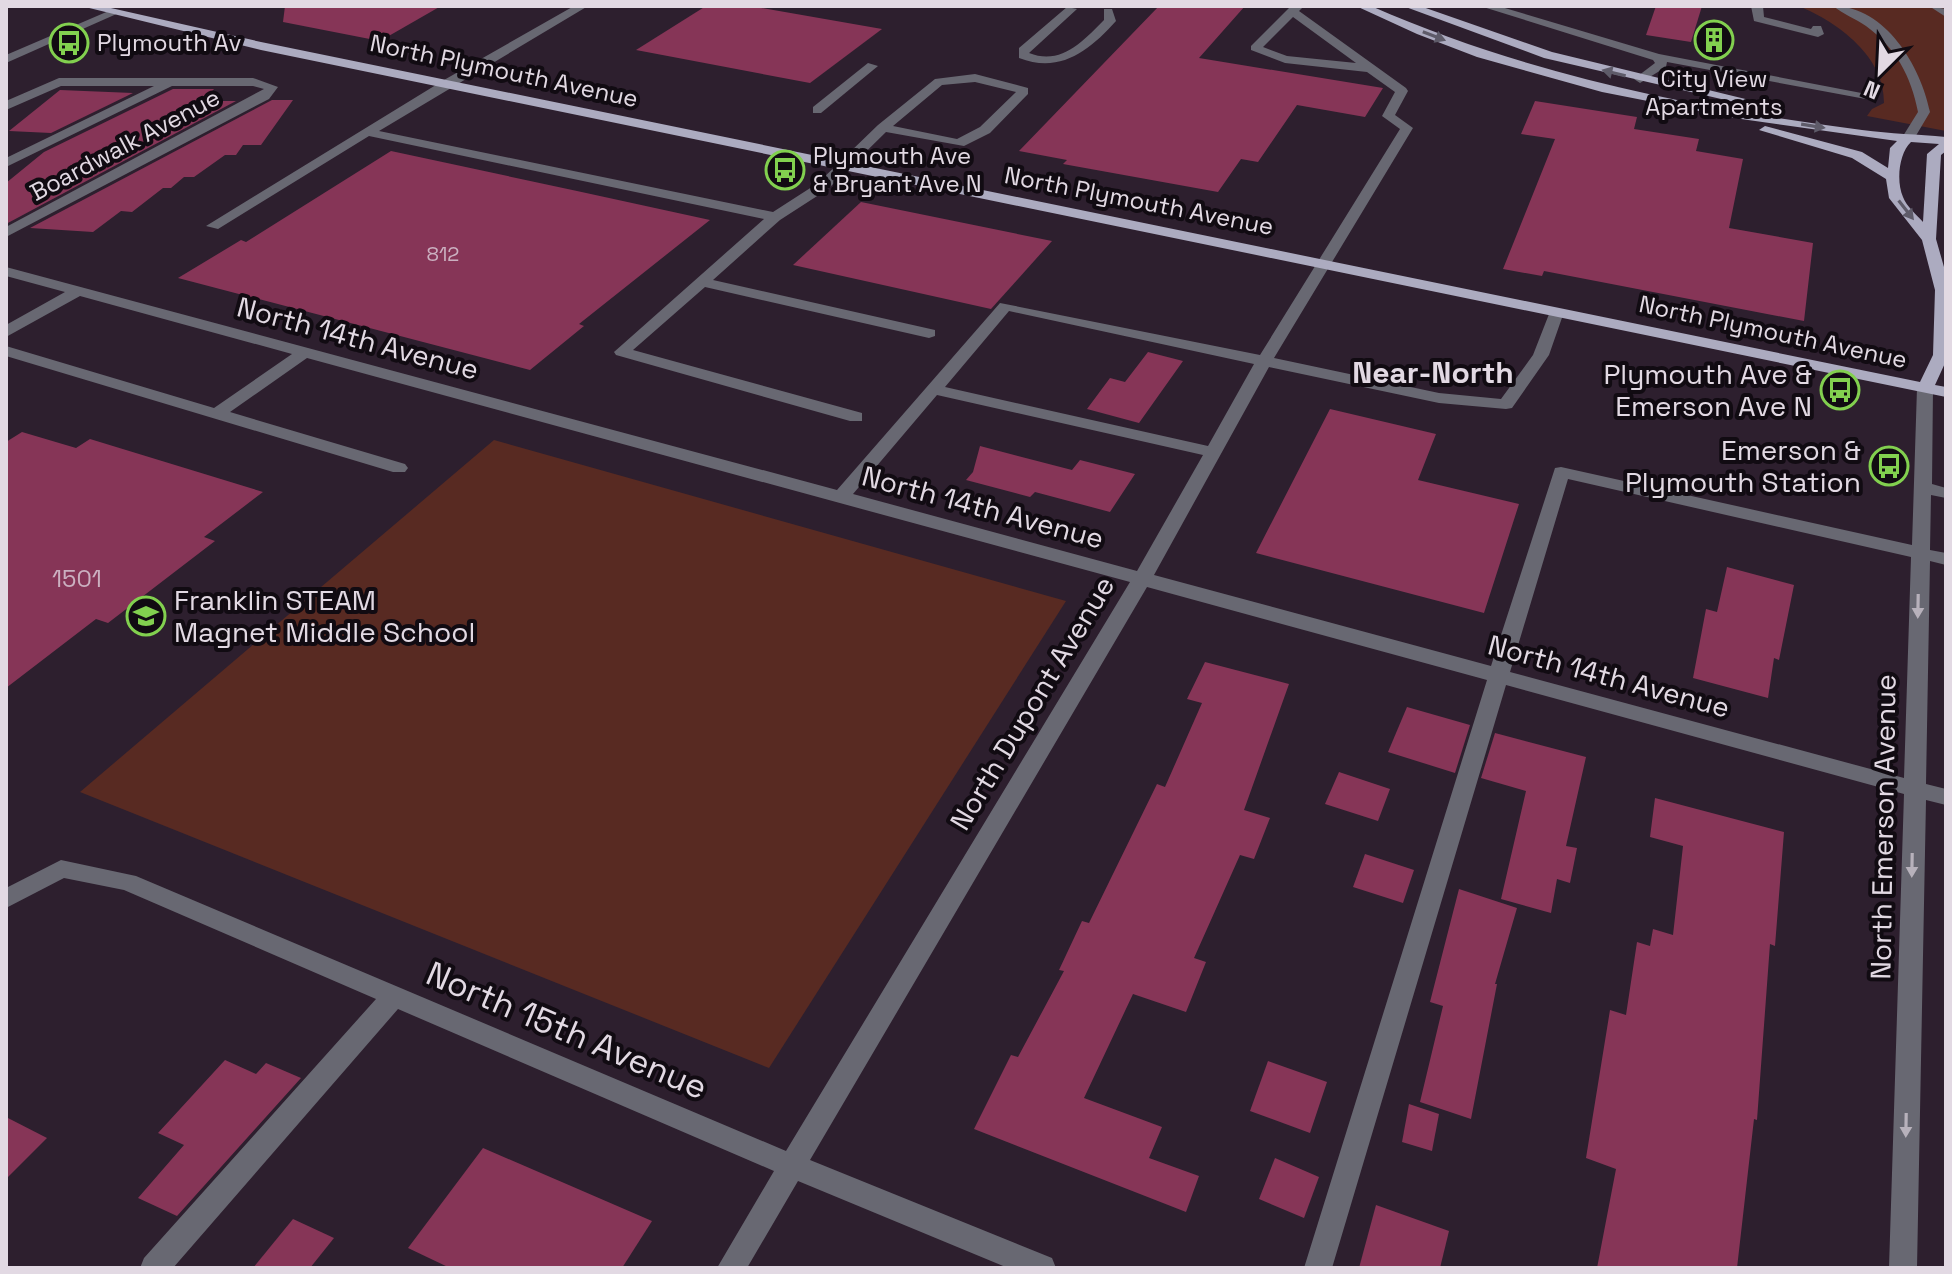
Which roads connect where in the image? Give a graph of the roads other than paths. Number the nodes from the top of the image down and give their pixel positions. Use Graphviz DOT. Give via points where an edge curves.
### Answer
graph roads {
  1 [pos="87,6"];
  2 [pos="134,6"];
  3 [pos="558,6"];
  4 [pos="1362,6"];
  5 [pos="1409,6"];
  6 [pos="1486,6"];
  7 [pos="1757,6"];
  8 [pos="1839,6"];
  9 [pos="579,8"];
  10 [pos="1295,8"];
  11 [pos="119,9"];
  12 [pos="1090,9"];
  13 [pos="1817,28"];
  14 [pos="1657,57"];
  15 [pos="6,59"];
  16 [pos="872,66"];
  17 [pos="1368,68"];
  18 [pos="1640,79"];
  19 [pos="170,82"];
  20 [pos="448,83"];
  21 [pos="1871,96"];
  22 [pos="1653,100"];
  23 [pos="6,106"];
  24 [pos="817,110"];
  25 [pos="883,128"];
  26 [pos="367,132"];
  27 [pos="1909,136"];
  28 [pos="1946,143"];
  29 [pos="6,163"];
  30 [pos="845,166"];
  31 [pos="1893,177"];
  32 [pos="775,217"];
  33 [pos="213,226"];
  34 [pos="6,233"];
  35 [pos="1929,239"];
  36 [pos="1326,263"];
  37 [pos="6,271"];
  38 [pos="702,282"];
  39 [pos="77,291"];
  40 [pos="1556,312"];
  41 [pos="6,332"];
  42 [pos="929,333"];
  43 [pos="6,351"];
  44 [pos="305,352"];
  45 [pos="1264,361"];
  46 [pos="933,389"];
  47 [pos="1935,390"];
  48 [pos="219,412"];
  49 [pos="856,417"];
  50 [pos="1213,452"];
  51 [pos="399,468"];
  52 [pos="1922,487"];
  53 [pos="1946,493"];
  54 [pos="840,498"];
  55 [pos="1919,553"];
  56 [pos="1946,559"];
  57 [pos="1142,579"];
  58 [pos="1499,675"];
  59 [pos="1914,788"];
  60 [pos="1946,797"];
  61 [pos="6,899"];
  62 [pos="394,996"];
  63 [pos="790,1165"];
  64 [pos="154,1268"];
  65 [pos="731,1268"];
  66 [pos="1042,1268"];
  67 [pos="1318,1268"];
  68 [pos="1903,1268"];
  1 -- 11 [label="main road, North Plymouth Avenue"];
  2 -- 11 [label="main road"];
  3 -- 9 [label="street"];
  4 -- 22 [label="main road, one-way" via="1484,54"];
  18 -- 5 [label="main road, one-way" via="1507,43"];
  6 -- 14 [label="street"];
  7 -- 13 [label="street" via="1758,19 1818,34"];
  8 -- 27 [label="street" via="1862,17 1902,50 1921,89 1924,112"];
  9 -- 20 [label="street"];
  10 -- 17 [label="street"];
  10 -- 17 [label="street" via="1255,48 1285,59"];
  11 -- 15 [label="street"];
  11 -- 20 [label="main road, North Plymouth Avenue" via="261,46"];
  12 -- 12 [label="street" via="1110,21 1070,57 1052,62 1023,55 1023,50"];
  14 -- 18 [label="street" via="1662,64"];
  14 -- 21 [label="street"];
  16 -- 24 [label="street"];
  17 -- 36 [label="street, North Dupont Avenue" via="1402,91 1388,116 1407,128"];
  18 -- 27 [label="main road" via="1872,123"];
  19 -- 23 [label="street" via="59,82"];
  19 -- 29 [label="street"];
  19 -- 34 [label="street, Boardwalk Avenue" via="253,82 272,87 265,96"];
  20 -- 26 [label="street"];
  20 -- 30 [label="main road, North Plymouth Avenue"];
  22 -- 27 [label="main road, one-way" via="1865,135"];
  22 -- 31 [label="main road" via="1857,155"];
  25 -- 25 [label="street" via="939,82 975,78 1024,91 985,130 959,143"];
  25 -- 30 [label="street"];
  26 -- 32 [label="street"];
  26 -- 33 [label="street"];
  27 -- 28 [label="main road"];
  27 -- 31 [label="main road" via="1897,148"];
  28 -- 35 [label="main road" via="1934,154"];
  30 -- 32 [label="street"];
  30 -- 36 [label="main road, North Plymouth Avenue"];
  31 -- 35 [label="main road, one-way" via="1896,198"];
  32 -- 38 [label="street"];
  35 -- 47 [label="main road" via="1943,303"];
  36 -- 40 [label="main road, North Plymouth Avenue"];
  36 -- 45 [label="street, North Dupont Avenue"];
  37 -- 39 [label="street, North 14th Avenue"];
  38 -- 42 [label="street"];
  38 -- 49 [label="street" via="622,352"];
  39 -- 41 [label="street"];
  39 -- 44 [label="street, North 14th Avenue"];
  40 -- 45 [label="street" via="1541,355 1506,404 1439,398"];
  40 -- 47 [label="main road, North Plymouth Avenue"];
  43 -- 48 [label="street"];
  44 -- 48 [label="street"];
  44 -- 54 [label="street, North 14th Avenue"];
  45 -- 46 [label="street" via="1005,306"];
  45 -- 50 [label="street, North Dupont Avenue"];
  46 -- 50 [label="street"];
  46 -- 54 [label="street"];
  47 -- 52 [label="street, North Emerson Avenue"];
  48 -- 51 [label="street"];
  50 -- 57 [label="street, North Dupont Avenue"];
  52 -- 53 [label="street"];
  52 -- 55 [label="street, North Emerson Avenue"];
  54 -- 57 [label="street, North 14th Avenue"];
  55 -- 56 [label="street"];
  55 -- 58 [label="street" via="1561,472"];
  55 -- 59 [label="street, North Emerson Avenue, one-way"];
  57 -- 58 [label="street, North 14th Avenue"];
  57 -- 63 [label="street, North Dupont Avenue"];
  58 -- 59 [label="street, North 14th Avenue"];
  58 -- 67 [label="street"];
  59 -- 60 [label="street, North 14th Avenue"];
  59 -- 68 [label="street, North Emerson Avenue, one-way"];
  61 -- 62 [label="street, North 15th Avenue" via="61,869 128,882"];
  62 -- 63 [label="street, North 15th Avenue"];
  62 -- 64 [label="street"];
  63 -- 65 [label="street, North Dupont Avenue"];
  63 -- 66 [label="street, North 15th Avenue"];
}
